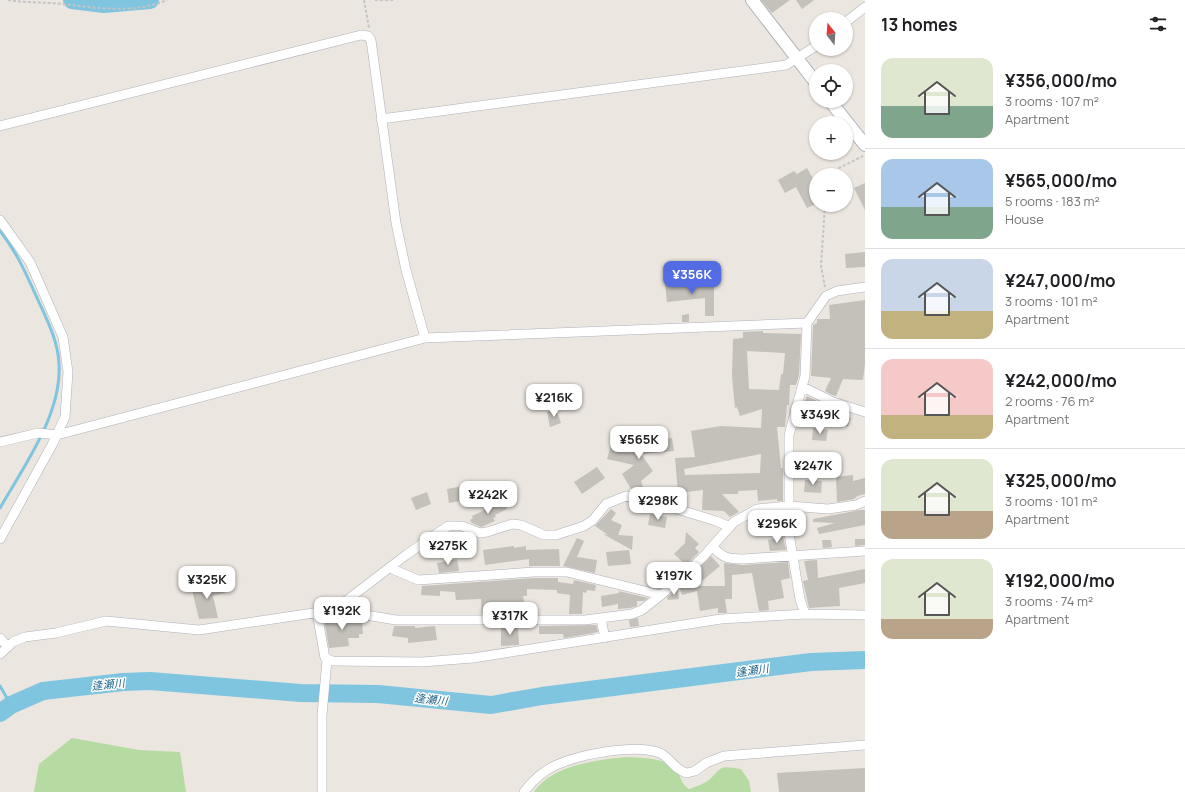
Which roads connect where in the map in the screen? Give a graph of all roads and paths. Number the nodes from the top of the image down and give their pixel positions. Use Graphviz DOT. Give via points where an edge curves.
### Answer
graph roads {
  1 [pos="8,0"];
  2 [pos="167,0"];
  3 [pos="364,0"];
  4 [pos="375,0"];
  5 [pos="393,0"];
  6 [pos="752,0"];
  7 [pos="865,7"];
  8 [pos="853,16"];
  9 [pos="368,36"];
  10 [pos="809,50"];
  11 [pos="797,58"];
  12 [pos="809,74"];
  13 [pos="836,108"];
  14 [pos="381,119"];
  15 [pos="0,126"];
  16 [pos="865,145"];
  17 [pos="865,155"];
  18 [pos="838,168"];
  19 [pos="825,212"];
  20 [pos="0,220"];
  21 [pos="865,287"];
  22 [pos="829,295"];
  23 [pos="807,323"];
  24 [pos="425,338"];
  25 [pos="803,387"];
  26 [pos="865,412"];
  27 [pos="53,435"];
  28 [pos="0,442"];
  29 [pos="865,501"];
  30 [pos="789,506"];
  31 [pos="730,527"];
  32 [pos="0,539"];
  33 [pos="713,546"];
  34 [pos="865,551"];
  35 [pos="792,556"];
  36 [pos="390,568"];
  37 [pos="661,595"];
  38 [pos="336,608"];
  39 [pos="317,613"];
  40 [pos="805,614"];
  41 [pos="865,615"];
  42 [pos="601,619"];
  43 [pos="0,638"];
  44 [pos="605,638"];
  45 [pos="8,647"];
  46 [pos="0,654"];
  47 [pos="327,664"];
  48 [pos="865,745"];
  49 [pos="322,792"];
  50 [pos="524,792"];
  1 -- 2 [label="path" via="32,4 123,8 158,4"];
  3 -- 9 [label="path" via="370,33"];
  4 -- 5 [label="path"];
  6 -- 11 [label="street"];
  7 -- 8 [label="street"];
  9 -- 14 [label="street" via="371,40"];
  9 -- 15 [label="street" via="361,35"];
  10 -- 11 [label="street"];
  11 -- 12 [label="street"];
  11 -- 14 [label="street" via="786,65"];
  13 -- 16 [label="street"];
  14 -- 24 [label="street" via="396,223"];
  17 -- 18 [label="path"];
  19 -- 22 [label="path" via="821,266"];
  20 -- 27 [label="street" via="30,262 63,337 67,358 65,417"];
  21 -- 22 [label="street"];
  22 -- 23 [label="street"];
  23 -- 24 [label="street"];
  23 -- 25 [label="street"];
  24 -- 27 [label="street"];
  25 -- 26 [label="street" via="833,402"];
  25 -- 30 [label="street" via="790,426"];
  27 -- 28 [label="street" via="38,433"];
  27 -- 32 [label="street"];
  29 -- 30 [label="street" via="856,505 828,509"];
  30 -- 31 [label="street" via="757,509 740,517"];
  30 -- 35 [label="street" via="786,524"];
  31 -- 33 [label="street"];
  31 -- 36 [label="street" via="664,505 626,496 606,504 593,520 584,526 556,535 544,535 512,524 487,532 458,526 445,527"];
  33 -- 35 [label="street" via="721,556 728,559"];
  33 -- 37 [label="street"];
  34 -- 35 [label="street"];
  35 -- 40 [label="street"];
  36 -- 37 [label="street" via="418,580 567,572"];
  36 -- 38 [label="street"];
  37 -- 42 [label="street" via="642,610"];
  38 -- 39 [label="street"];
  38 -- 42 [label="street" via="396,620"];
  39 -- 45 [label="street" via="199,630 106,621 25,637"];
  39 -- 47 [label="street" via="322,650"];
  40 -- 41 [label="street"];
  40 -- 44 [label="street" via="721,620"];
  42 -- 44 [label="street"];
  43 -- 45 [label="street"];
  44 -- 47 [label="street" via="473,658"];
  45 -- 46 [label="street"];
  47 -- 49 [label="street" via="322,705"];
  48 -- 50 [label="street" via="724,756 706,763 695,772 687,773 660,753 618,749 553,766 538,776"];
}
